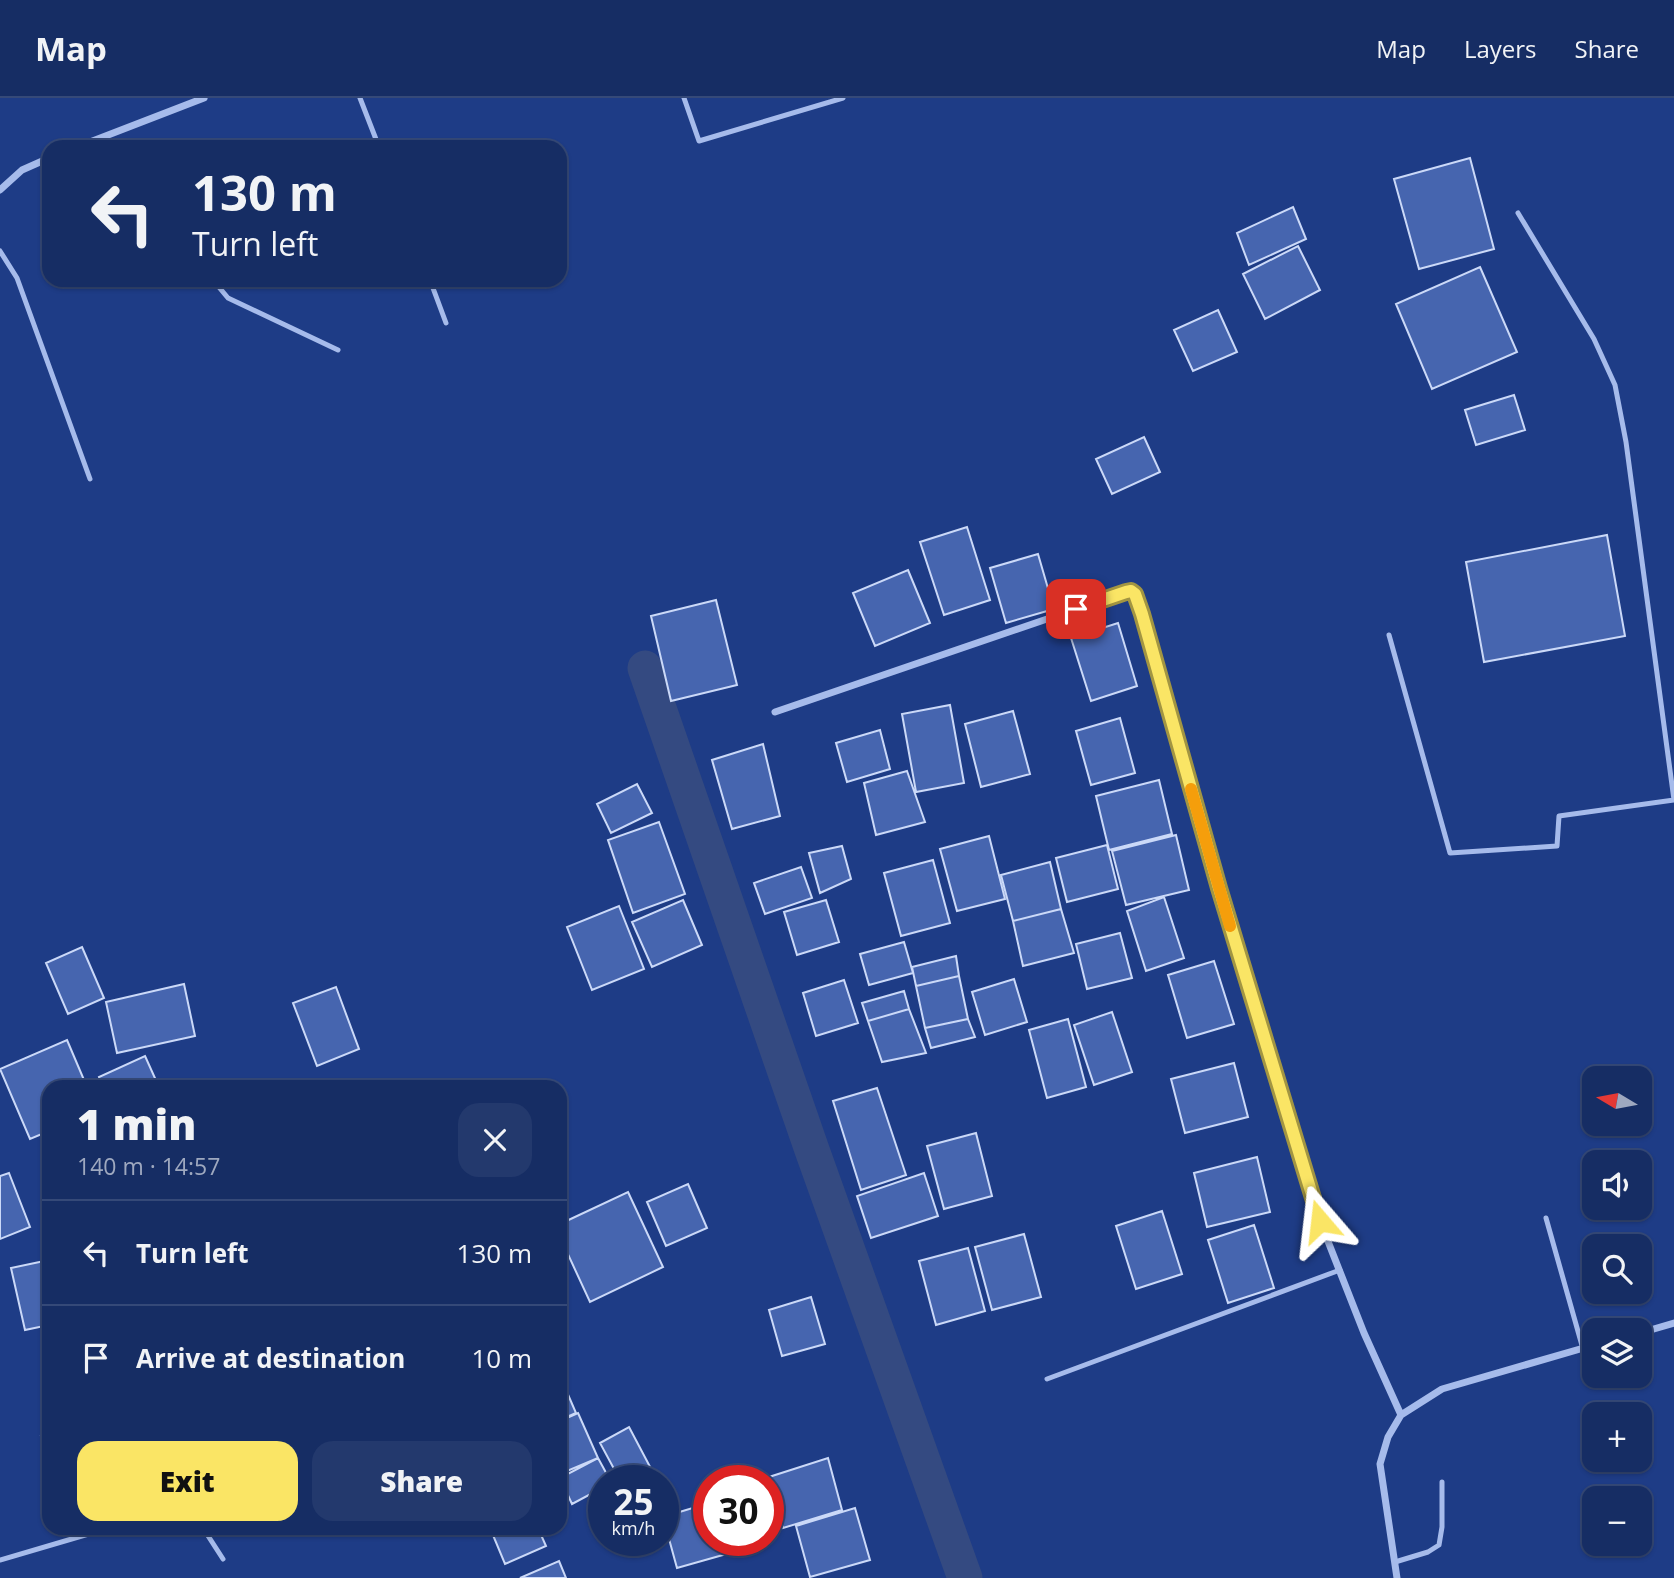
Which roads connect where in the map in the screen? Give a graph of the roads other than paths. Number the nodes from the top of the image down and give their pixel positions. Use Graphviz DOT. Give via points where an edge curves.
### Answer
graph roads {
  1 [pos="204,98"];
  2 [pos="360,98"];
  3 [pos="684,98"];
  4 [pos="843,98"];
  5 [pos="106,140"];
  6 [pos="376,140"];
  7 [pos="42,161"];
  8 [pos="0,190"];
  9 [pos="1518,212"];
  10 [pos="0,251"];
  11 [pos="219,287"];
  12 [pos="433,287"];
  13 [pos="446,323"];
  14 [pos="338,350"];
  15 [pos="90,479"];
  16 [pos="1389,635"];
  17 [pos="775,712"];
  18 [pos="1674,800"];
  19 [pos="1546,1218"];
  20 [pos="1340,1270"];
  21 [pos="1674,1323"];
  22 [pos="1652,1329"];
  23 [pos="1582,1345"];
  24 [pos="1582,1349"];
  25 [pos="1047,1379"];
  26 [pos="1401,1416"];
  27 [pos="1442,1482"];
  28 [pos="85,1535"];
  29 [pos="208,1535"];
  30 [pos="223,1559"];
  31 [pos="0,1560"];
  32 [pos="1395,1562"];
  33 [pos="1397,1578"];
  1 -- 5 [label="street"];
  2 -- 6 [label="lane"];
  3 -- 4 [label="lane" via="699,141"];
  7 -- 8 [label="street" via="22,170"];
  9 -- 18 [label="lane" via="1594,339 1615,385"];
  10 -- 15 [label="lane" via="18,278"];
  11 -- 14 [label="lane" via="228,298"];
  12 -- 13 [label="lane"];
  16 -- 18 [label="lane" via="1450,853 1557,846 1559,816"];
  17 -- 20 [label="street" via="1133,592 1275,1075"];
  19 -- 23 [label="lane"];
  20 -- 25 [label="lane"];
  20 -- 26 [label="street"];
  21 -- 22 [label="street"];
  24 -- 26 [label="street" via="1442,1389"];
  26 -- 32 [label="street" via="1380,1464"];
  27 -- 32 [label="lane" via="1439,1545"];
  28 -- 31 [label="lane"];
  29 -- 30 [label="lane"];
  32 -- 33 [label="street"];
}
